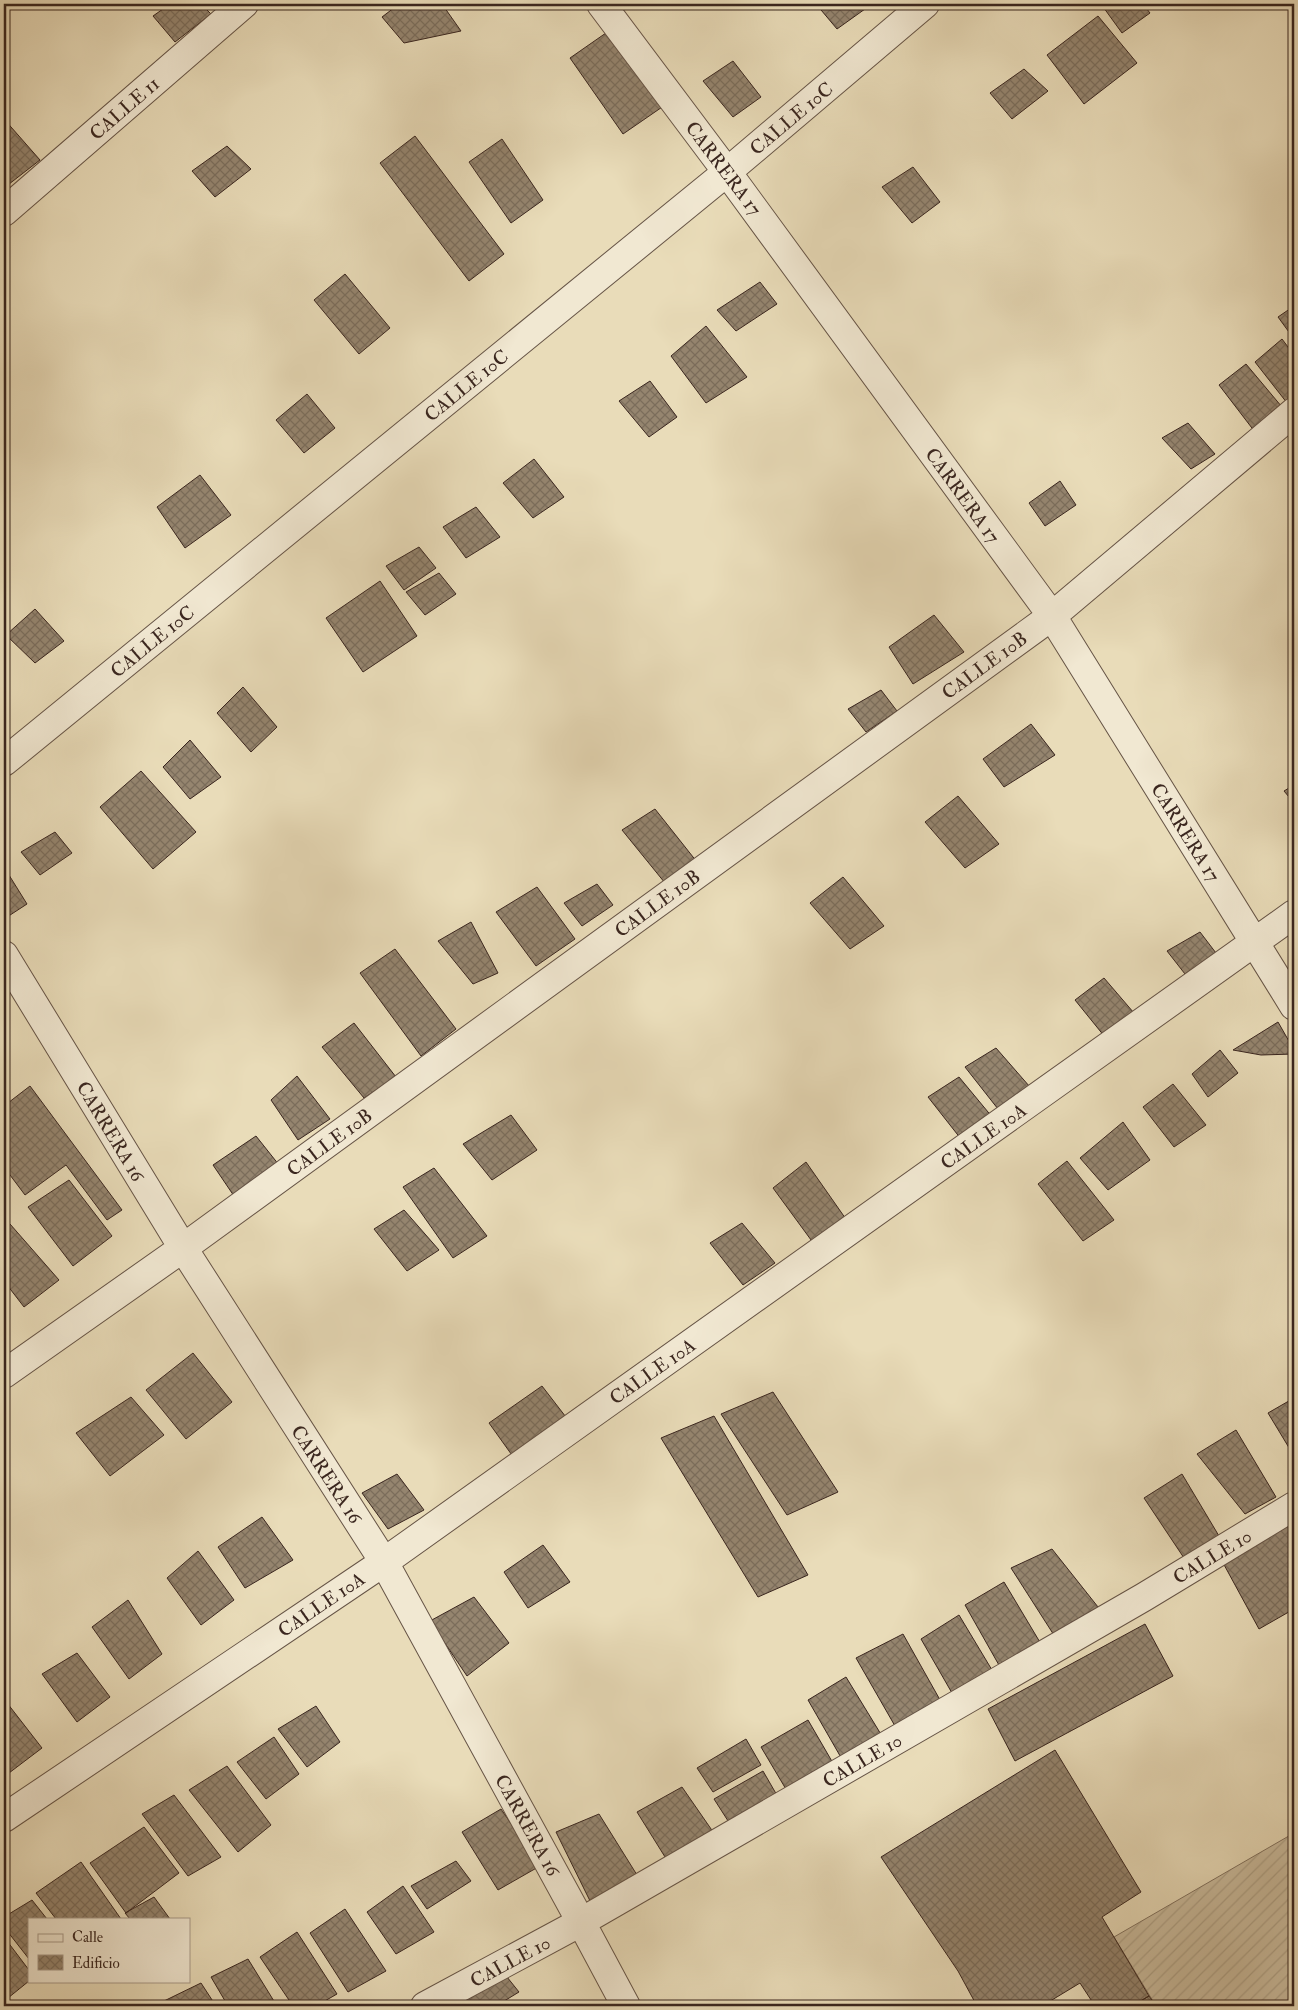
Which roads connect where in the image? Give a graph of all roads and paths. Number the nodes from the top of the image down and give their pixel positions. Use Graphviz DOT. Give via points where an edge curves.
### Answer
graph roads {
  1 [pos="244,4"];
  2 [pos="601,4"];
  3 [pos="925,4"];
  4 [pos="727,172"];
  5 [pos="4,212"];
  6 [pos="1294,412"];
  7 [pos="1052,616"];
  8 [pos="4,762"];
  9 [pos="1294,914"];
  10 [pos="1255,943"];
  11 [pos="4,955"];
  12 [pos="1294,1006"];
  13 [pos="183,1248"];
  14 [pos="4,1374"];
  15 [pos="1294,1506"];
  16 [pos="384,1562"];
  17 [pos="4,1818"];
  18 [pos="581,1922"];
  19 [pos="425,2006"];
  20 [pos="626,2006"];
  1 -- 5 [label="street, CALLE 11"];
  2 -- 4 [label="street, CARRERA 17"];
  3 -- 4 [label="street, CALLE 10C"];
  4 -- 7 [label="street, CARRERA 17"];
  4 -- 8 [label="street, CALLE 10C"];
  6 -- 7 [label="street, CALLE 10B"];
  7 -- 10 [label="street, CARRERA 17"];
  7 -- 13 [label="street, CALLE 10B"];
  9 -- 10 [label="street, CALLE 10A"];
  10 -- 12 [label="street, CARRERA 17"];
  10 -- 16 [label="street, CALLE 10A"];
  11 -- 13 [label="street, CARRERA 16"];
  13 -- 14 [label="street, CALLE 10B"];
  13 -- 16 [label="street, CARRERA 16"];
  15 -- 18 [label="street, CALLE 10" via="1135,1602"];
  16 -- 17 [label="street, CALLE 10A"];
  16 -- 18 [label="street, CARRERA 16"];
  18 -- 19 [label="street, CALLE 10"];
  18 -- 20 [label="street, CARRERA 16"];
}
